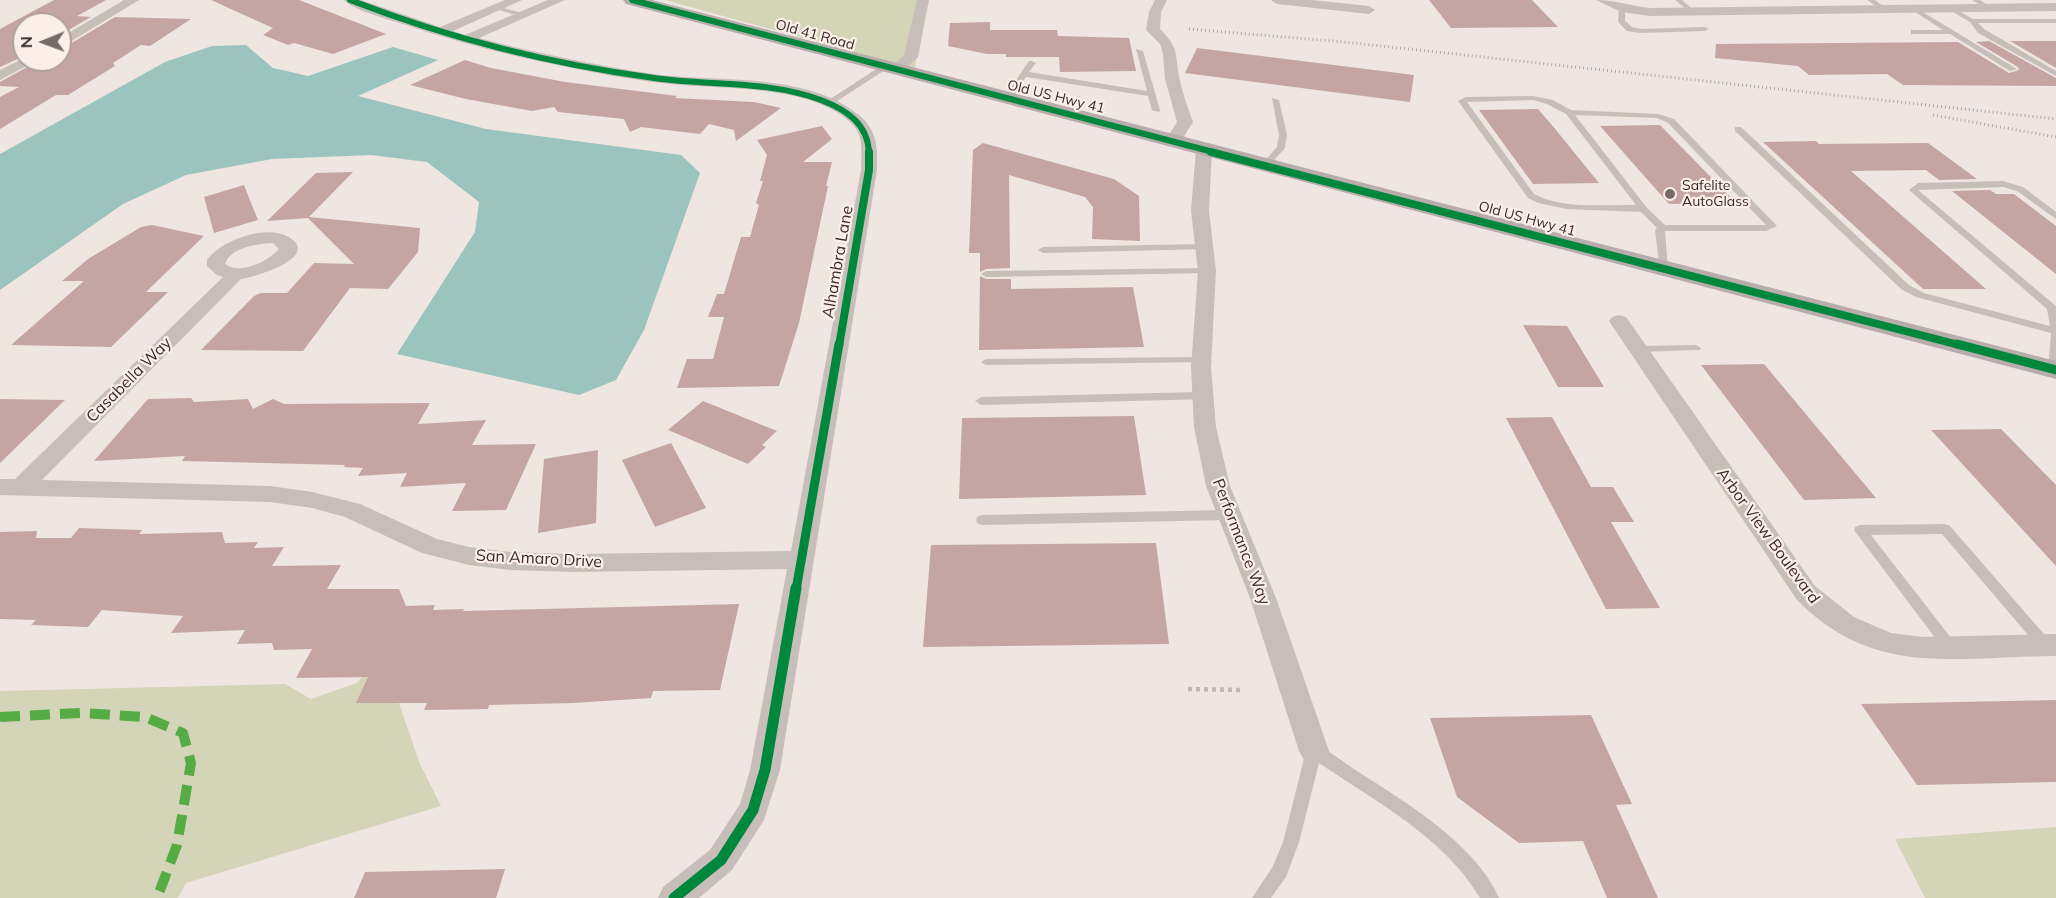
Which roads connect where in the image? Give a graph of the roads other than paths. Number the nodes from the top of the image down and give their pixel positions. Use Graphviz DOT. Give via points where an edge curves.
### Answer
graph roads {
  1 [pos="133,0"];
  2 [pos="350,0"];
  3 [pos="516,0"];
  4 [pos="559,0"];
  5 [pos="632,0"];
  6 [pos="923,0"];
  7 [pos="1161,0"];
  8 [pos="1277,0"];
  9 [pos="1602,0"];
  10 [pos="1678,0"];
  11 [pos="1870,0"];
  12 [pos="1975,0"];
  13 [pos="2056,7"];
  14 [pos="497,8"];
  15 [pos="1622,8"];
  16 [pos="1950,8"];
  17 [pos="1989,8"];
  18 [pos="1884,9"];
  19 [pos="1914,9"];
  20 [pos="1369,10"];
  21 [pos="1692,11"];
  22 [pos="523,15"];
  23 [pos="1972,21"];
  24 [pos="2056,21"];
  25 [pos="1705,29"];
  26 [pos="440,32"];
  27 [pos="1914,32"];
  28 [pos="1952,32"];
  29 [pos="72,37"];
  30 [pos="466,39"];
  31 [pos="1139,51"];
  32 [pos="1032,63"];
  33 [pos="890,69"];
  34 [pos="2013,69"];
  35 [pos="1025,74"];
  36 [pos="2056,74"];
  37 [pos="1150,94"];
  38 [pos="999,97"];
  39 [pos="1275,100"];
  40 [pos="828,103"];
  41 [pos="1156,110"];
  42 [pos="1569,112"];
  43 [pos="1738,129"];
  44 [pos="1173,141"];
  45 [pos="1204,148"];
  46 [pos="1265,165"];
  47 [pos="1644,210"];
  48 [pos="2056,216"];
  49 [pos="1663,228"];
  50 [pos="1204,248"];
  51 [pos="1043,250"];
  52 [pos="1663,268"];
  53 [pos="1207,271"];
  54 [pos="237,273"];
  55 [pos="986,274"];
  56 [pos="1619,321"];
  57 [pos="2056,332"];
  58 [pos="1696,348"];
  59 [pos="1637,349"];
  60 [pos="1201,360"];
  61 [pos="986,362"];
  62 [pos="2055,370"];
  63 [pos="1202,396"];
  64 [pos="981,401"];
  65 [pos="10,488"];
  66 [pos="1228,515"];
  67 [pos="982,520"];
  68 [pos="801,560"];
  69 [pos="2051,645"];
  70 [pos="1950,647"];
  71 [pos="1314,751"];
  72 [pos="674,898"];
  73 [pos="1261,898"];
  74 [pos="1490,898"];
  1 -- 29 [label="street"];
  2 -- 26 [label="street, Alhambra Lane"];
  3 -- 14 [label="street"];
  4 -- 22 [label="street"];
  5 -- 33 [label="street, Old 41 Road"];
  6 -- 33 [label="street" via="911,57"];
  7 -- 44 [label="street" via="1153,30 1166,43 1170,54 1172,80 1185,123"];
  8 -- 20 [label="street"];
  9 -- 15 [label="street"];
  10 -- 21 [label="lane"];
  11 -- 18 [label="lane"];
  12 -- 17 [label="lane"];
  13 -- 17 [label="street"];
  14 -- 22 [label="lane"];
  14 -- 26 [label="street"];
  15 -- 21 [label="street"];
  15 -- 25 [label="lane" via="1621,22 1630,29"];
  16 -- 17 [label="street"];
  16 -- 19 [label="street"];
  16 -- 23 [label="lane"];
  18 -- 19 [label="street"];
  18 -- 21 [label="street"];
  19 -- 28 [label="lane"];
  22 -- 30 [label="street"];
  23 -- 24 [label="lane"];
  23 -- 36 [label="lane" via="1981,31"];
  26 -- 30 [label="street, Alhambra Lane"];
  27 -- 28 [label="lane"];
  28 -- 34 [label="lane"];
  30 -- 40 [label="street, Alhambra Lane" via="570,65 771,88"];
  31 -- 37 [label="lane"];
  32 -- 35 [label="lane"];
  33 -- 38 [label="street, Old 41 Road"];
  33 -- 40 [label="lane"];
  35 -- 37 [label="lane"];
  35 -- 38 [label="lane"];
  37 -- 41 [label="lane"];
  38 -- 44 [label="street, Old US Hwy 41"];
  39 -- 46 [label="lane" via="1283,135 1281,148"];
  40 -- 68 [label="street, Alhambra Lane" via="846,112 866,130 870,159"];
  42 -- 47 [label="lane"];
  42 -- 47 [label="lane" via="1533,98 1462,101 1535,200"];
  42 -- 49 [label="lane" via="1658,116 1671,121 1772,226"];
  43 -- 57 [label="lane" via="1905,287 1920,295"];
  44 -- 45 [label="street, Old US Hwy 41"];
  45 -- 46 [label="street, Old US Hwy 41"];
  45 -- 50 [label="street, Performance Way" via="1200,211"];
  46 -- 52 [label="street, Old US Hwy 41"];
  47 -- 49 [label="lane"];
  48 -- 57 [label="lane" via="2020,189 2003,184 1918,186 1913,190 2052,308"];
  49 -- 52 [label="lane"];
  50 -- 51 [label="lane"];
  50 -- 53 [label="street, Performance Way"];
  52 -- 62 [label="street, Old US Hwy 41"];
  53 -- 55 [label="lane"];
  53 -- 60 [label="street, Performance Way"];
  54 -- 65 [label="street, Casabella Way"];
  56 -- 59 [label="street, Arbor View Boulevard"];
  57 -- 62 [label="lane"];
  58 -- 59 [label="lane"];
  59 -- 70 [label="street, Arbor View Boulevard" via="1792,574 1822,610 1867,636 1891,644"];
  60 -- 61 [label="lane"];
  60 -- 63 [label="street, Performance Way"];
  63 -- 64 [label="lane"];
  63 -- 66 [label="street, Performance Way" via="1210,455"];
  65 -- 68 [label="street, San Amaro Drive" via="270,494 352,510 431,547 510,561"];
  66 -- 67 [label="lane"];
  66 -- 71 [label="street, Performance Way" via="1263,598"];
  68 -- 72 [label="street, Alhambra Lane" via="765,770 753,810 721,860"];
  69 -- 70 [label="street, Arbor View Boulevard"];
  69 -- 70 [label="lane" via="1945,530 1860,530"];
  71 -- 73 [label="lane" via="1291,842 1280,871"];
  71 -- 74 [label="lane" via="1438,838 1469,867"];
}
